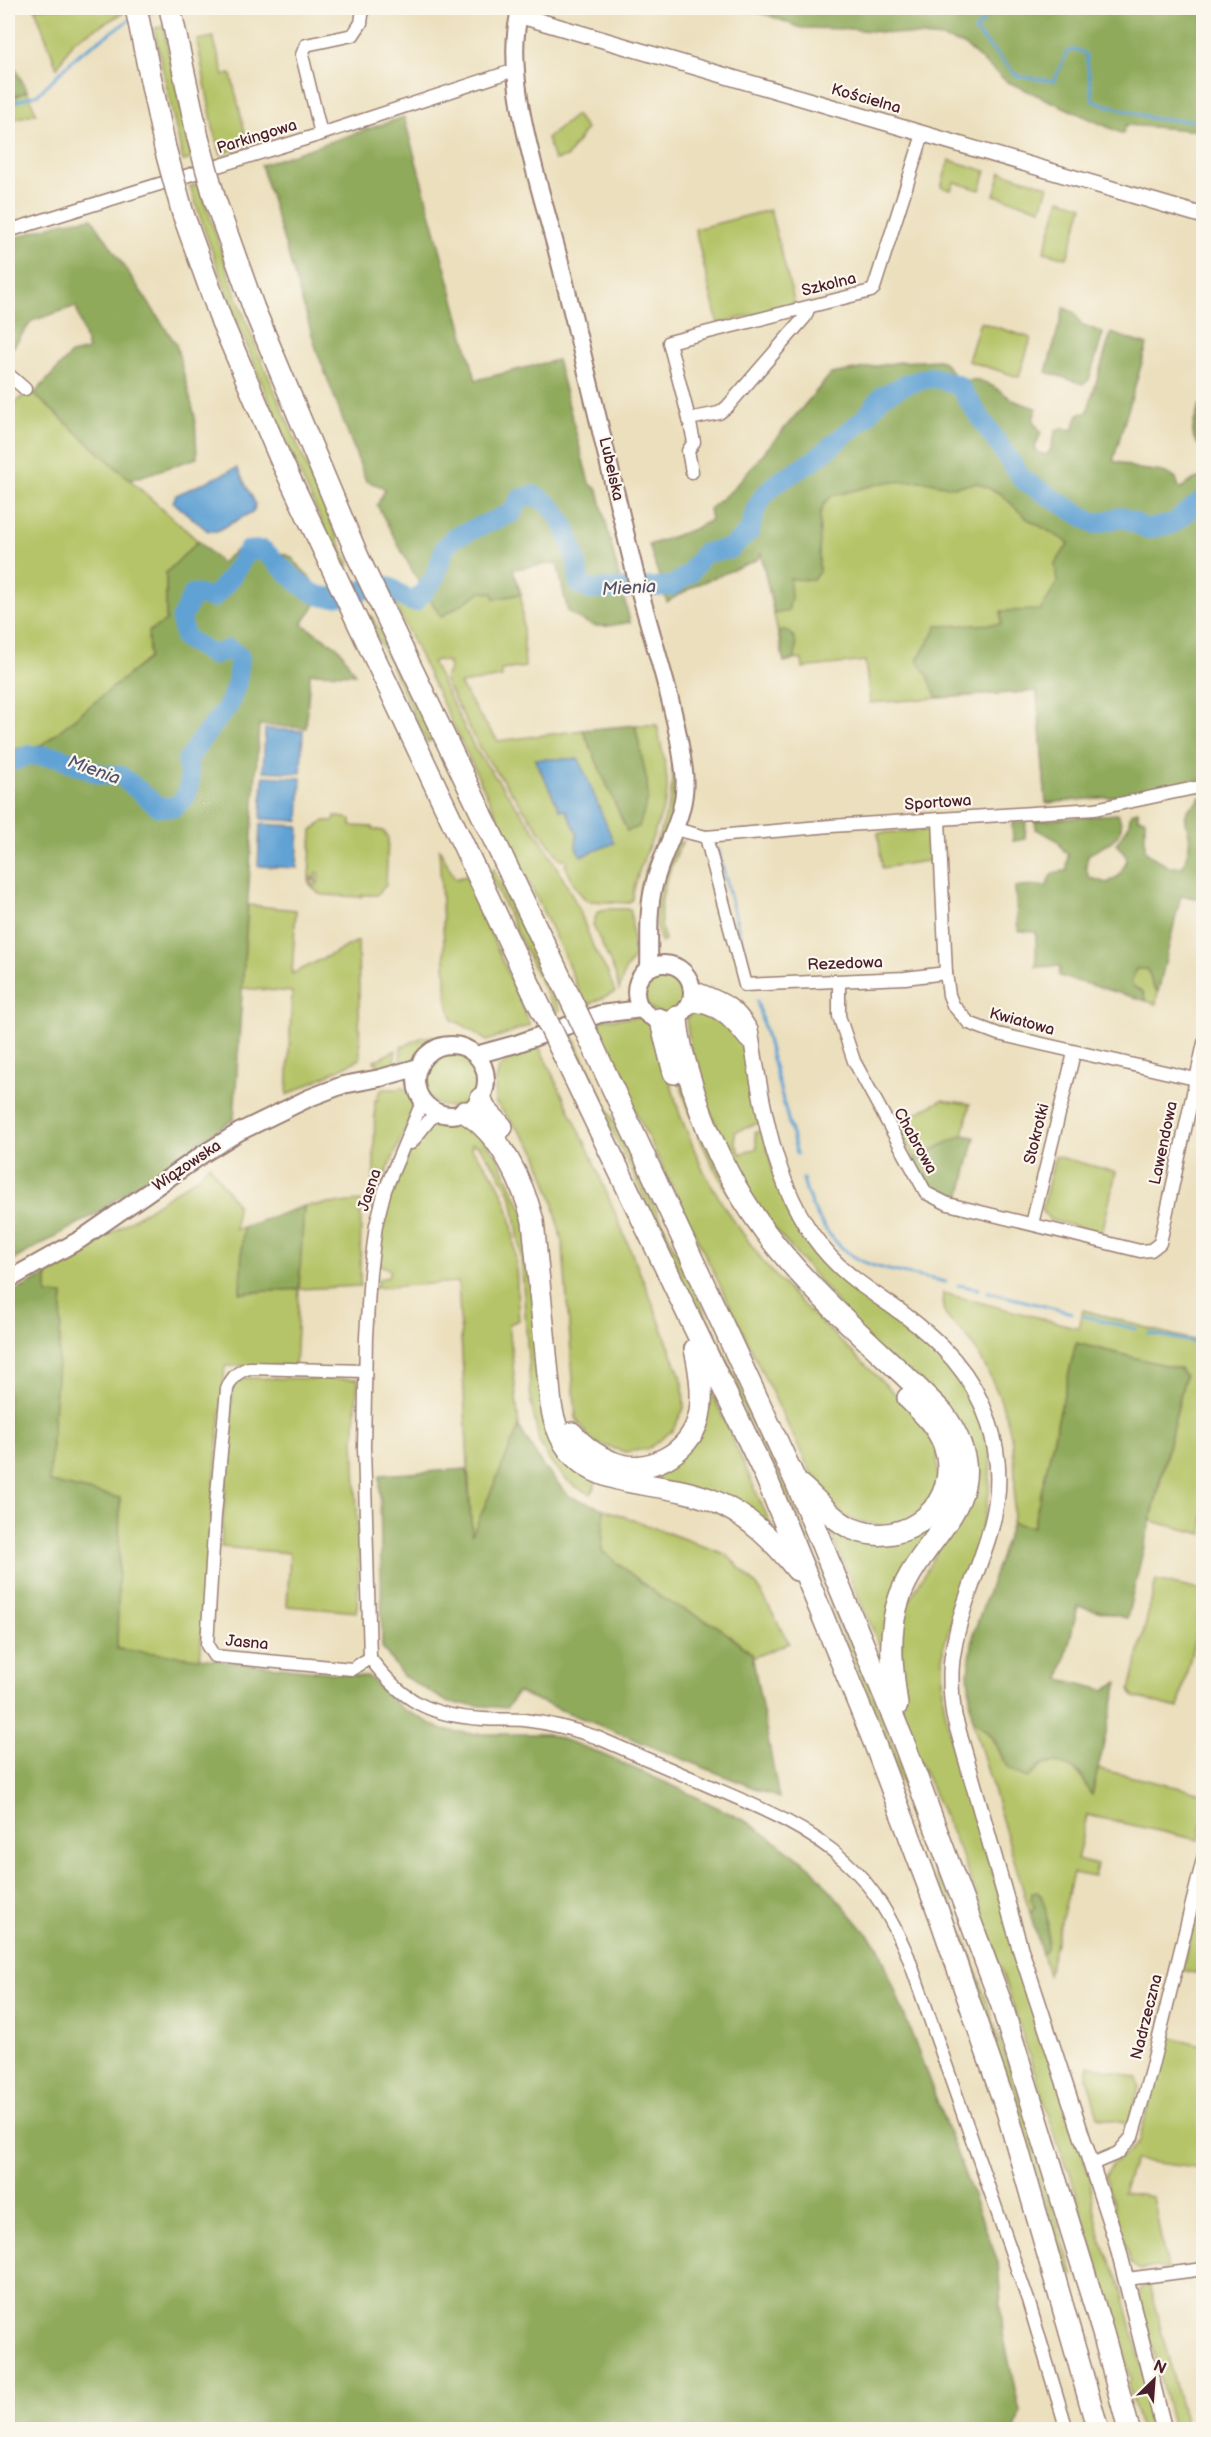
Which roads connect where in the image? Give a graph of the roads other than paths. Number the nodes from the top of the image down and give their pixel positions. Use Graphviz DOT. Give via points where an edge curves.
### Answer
graph roads {
  1 [pos="136,8"];
  2 [pos="170,8"];
  3 [pos="363,8"];
  4 [pos="519,11"];
  5 [pos="515,70"];
  6 [pos="321,134"];
  7 [pos="923,134"];
  8 [pos="1203,216"];
  9 [pos="8,231"];
  10 [pos="809,307"];
  11 [pos="8,374"];
  12 [pos="25,389"];
  13 [pos="689,419"];
  14 [pos="692,472"];
  15 [pos="1203,786"];
  16 [pos="939,819"];
  17 [pos="675,829"];
  18 [pos="706,837"];
  19 [pos="650,928"];
  20 [pos="667,965"];
  21 [pos="650,968"];
  22 [pos="946,973"];
  23 [pos="838,982"];
  24 [pos="636,992"];
  25 [pos="671,1007"];
  26 [pos="600,1014"];
  27 [pos="1203,1043"];
  28 [pos="516,1044"];
  29 [pos="1074,1053"];
  30 [pos="476,1055"];
  31 [pos="419,1067"];
  32 [pos="485,1071"];
  33 [pos="380,1078"];
  34 [pos="1199,1080"];
  35 [pos="420,1094"];
  36 [pos="481,1098"];
  37 [pos="464,1112"];
  38 [pos="439,1113"];
  39 [pos="396,1163"];
  40 [pos="1032,1224"];
  41 [pos="1155,1248"];
  42 [pos="8,1280"];
  43 [pos="690,1322"];
  44 [pos="365,1371"];
  45 [pos="796,1482"];
  46 [pos="810,1587"];
  47 [pos="370,1658"];
  48 [pos="902,1738"];
  49 [pos="1203,1855"];
  50 [pos="1199,1895"];
  51 [pos="1092,2164"];
  52 [pos="1203,2269"];
  53 [pos="1127,2279"];
  54 [pos="1067,2430"];
  55 [pos="1098,2430"];
  56 [pos="1129,2430"];
  57 [pos="1164,2430"];
  1 -- 43 [label="highway, bridge" via="183,214 222,322 280,459"];
  2 -- 45 [label="highway, bridge" via="215,200 254,309 358,556"];
  3 -- 6 [label="street" via="361,23 353,35 306,45 303,49"];
  4 -- 5 [label="main road, Lubelska"];
  4 -- 7 [label="street, Kościelna"];
  5 -- 6 [label="street, Parkingowa"];
  5 -- 17 [label="main road, Lubelska" via="525,126 668,694 684,771 682,811"];
  6 -- 9 [label="street, Parkingowa"];
  7 -- 8 [label="street, Kościelna"];
  7 -- 10 [label="street, Szkolna" via="874,288"];
  10 -- 13 [label="street" via="805,317 727,407"];
  10 -- 13 [label="street, Szkolna" via="669,342"];
  11 -- 12 [label="street"];
  13 -- 14 [label="street" via="694,442 688,451"];
  15 -- 16 [label="street, Sportowa" via="1095,809"];
  16 -- 18 [label="street, Sportowa"];
  16 -- 22 [label="street, Kwiatowa"];
  17 -- 18 [label="street, Sportowa"];
  17 -- 19 [label="main road, Lubelska" via="654,884"];
  18 -- 23 [label="street, Rezedowa" via="745,985"];
  19 -- 20 [label="main road, Lubelska"];
  19 -- 21 [label="main road, Lubelska"];
  20 -- 21 [label="main road"];
  20 -- 25 [label="main road" via="683,972"];
  21 -- 24 [label="main road" via="640,978"];
  22 -- 23 [label="street, Rezedowa"];
  22 -- 29 [label="street, Kwiatowa" via="953,1005 969,1023"];
  23 -- 40 [label="street, Chabrowa" via="839,1016 854,1061 926,1193 948,1204"];
  24 -- 25 [label="main road"];
  24 -- 26 [label="main road"];
  25 -- 26 [label="main road"];
  25 -- 45 [label="highway" via="688,1120 734,1210 784,1275 922,1412 939,1434 948,1470 939,1501 927,1516 888,1535 846,1526"];
  25 -- 48 [label="highway" via="700,1109 746,1205 787,1260 943,1413 960,1444 964,1476 957,1505 908,1580 894,1620 891,1663"];
  25 -- 51 [label="street" via="728,1003 742,1016 750,1030 779,1170 798,1215 841,1268 942,1346 964,1371 988,1421 996,1456 996,1511 953,1652 954,1716 1020,1948"];
  26 -- 28 [label="main road"];
  27 -- 34 [label="street, Lawendowa"];
  28 -- 30 [label="main road"];
  28 -- 32 [label="main road"];
  29 -- 34 [label="street, Kwiatowa"];
  29 -- 40 [label="street, Stokrotki"];
  30 -- 31 [label="main road" via="460,1046 442,1046 426,1056"];
  30 -- 32 [label="main road"];
  31 -- 33 [label="main road, Wiązowska"];
  31 -- 35 [label="main road"];
  32 -- 36 [label="main road" via="486,1085"];
  33 -- 35 [label="main road, Wiązowska"];
  33 -- 42 [label="main road, Wiązowska" via="343,1085 309,1098 239,1132 87,1235"];
  34 -- 41 [label="street, Lawendowa" via="1160,1243"];
  35 -- 38 [label="main road"];
  35 -- 39 [label="street, Jasna"];
  36 -- 37 [label="main road"];
  36 -- 43 [label="highway" via="484,1108 518,1147 540,1190 546,1217 562,1397 572,1432 583,1446 614,1463 633,1467 655,1463 676,1453 691,1437 702,1400"];
  37 -- 38 [label="main road"];
  37 -- 46 [label="highway" via="474,1117 507,1157 527,1198 533,1221 552,1413 571,1452 603,1476 691,1492 740,1513 783,1553"];
  38 -- 39 [label="street, Jasna"];
  39 -- 44 [label="street, Jasna" via="376,1225"];
  40 -- 41 [label="street, Chabrowa" via="1140,1251"];
  43 -- 46 [label="highway" via="766,1477"];
  44 -- 47 [label="street, Jasna"];
  44 -- 47 [label="street, Jasna" via="249,1368 238,1371 231,1379 215,1515 207,1645 214,1656 352,1669"];
  45 -- 48 [label="highway"];
  46 -- 55 [label="highway" via="874,1742 1007,2111"];
  47 -- 54 [label="street" via="405,1697 437,1713 534,1722 596,1737 784,1818 847,1862 889,1917 908,1956 1028,2300"];
  48 -- 56 [label="highway" via="1001,2002"];
  49 -- 50 [label="street, Nadrzeczna"];
  50 -- 51 [label="street, Nadrzeczna" via="1132,2137 1118,2153"];
  51 -- 53 [label="street"];
  52 -- 53 [label="street"];
  53 -- 57 [label="street"];
}
